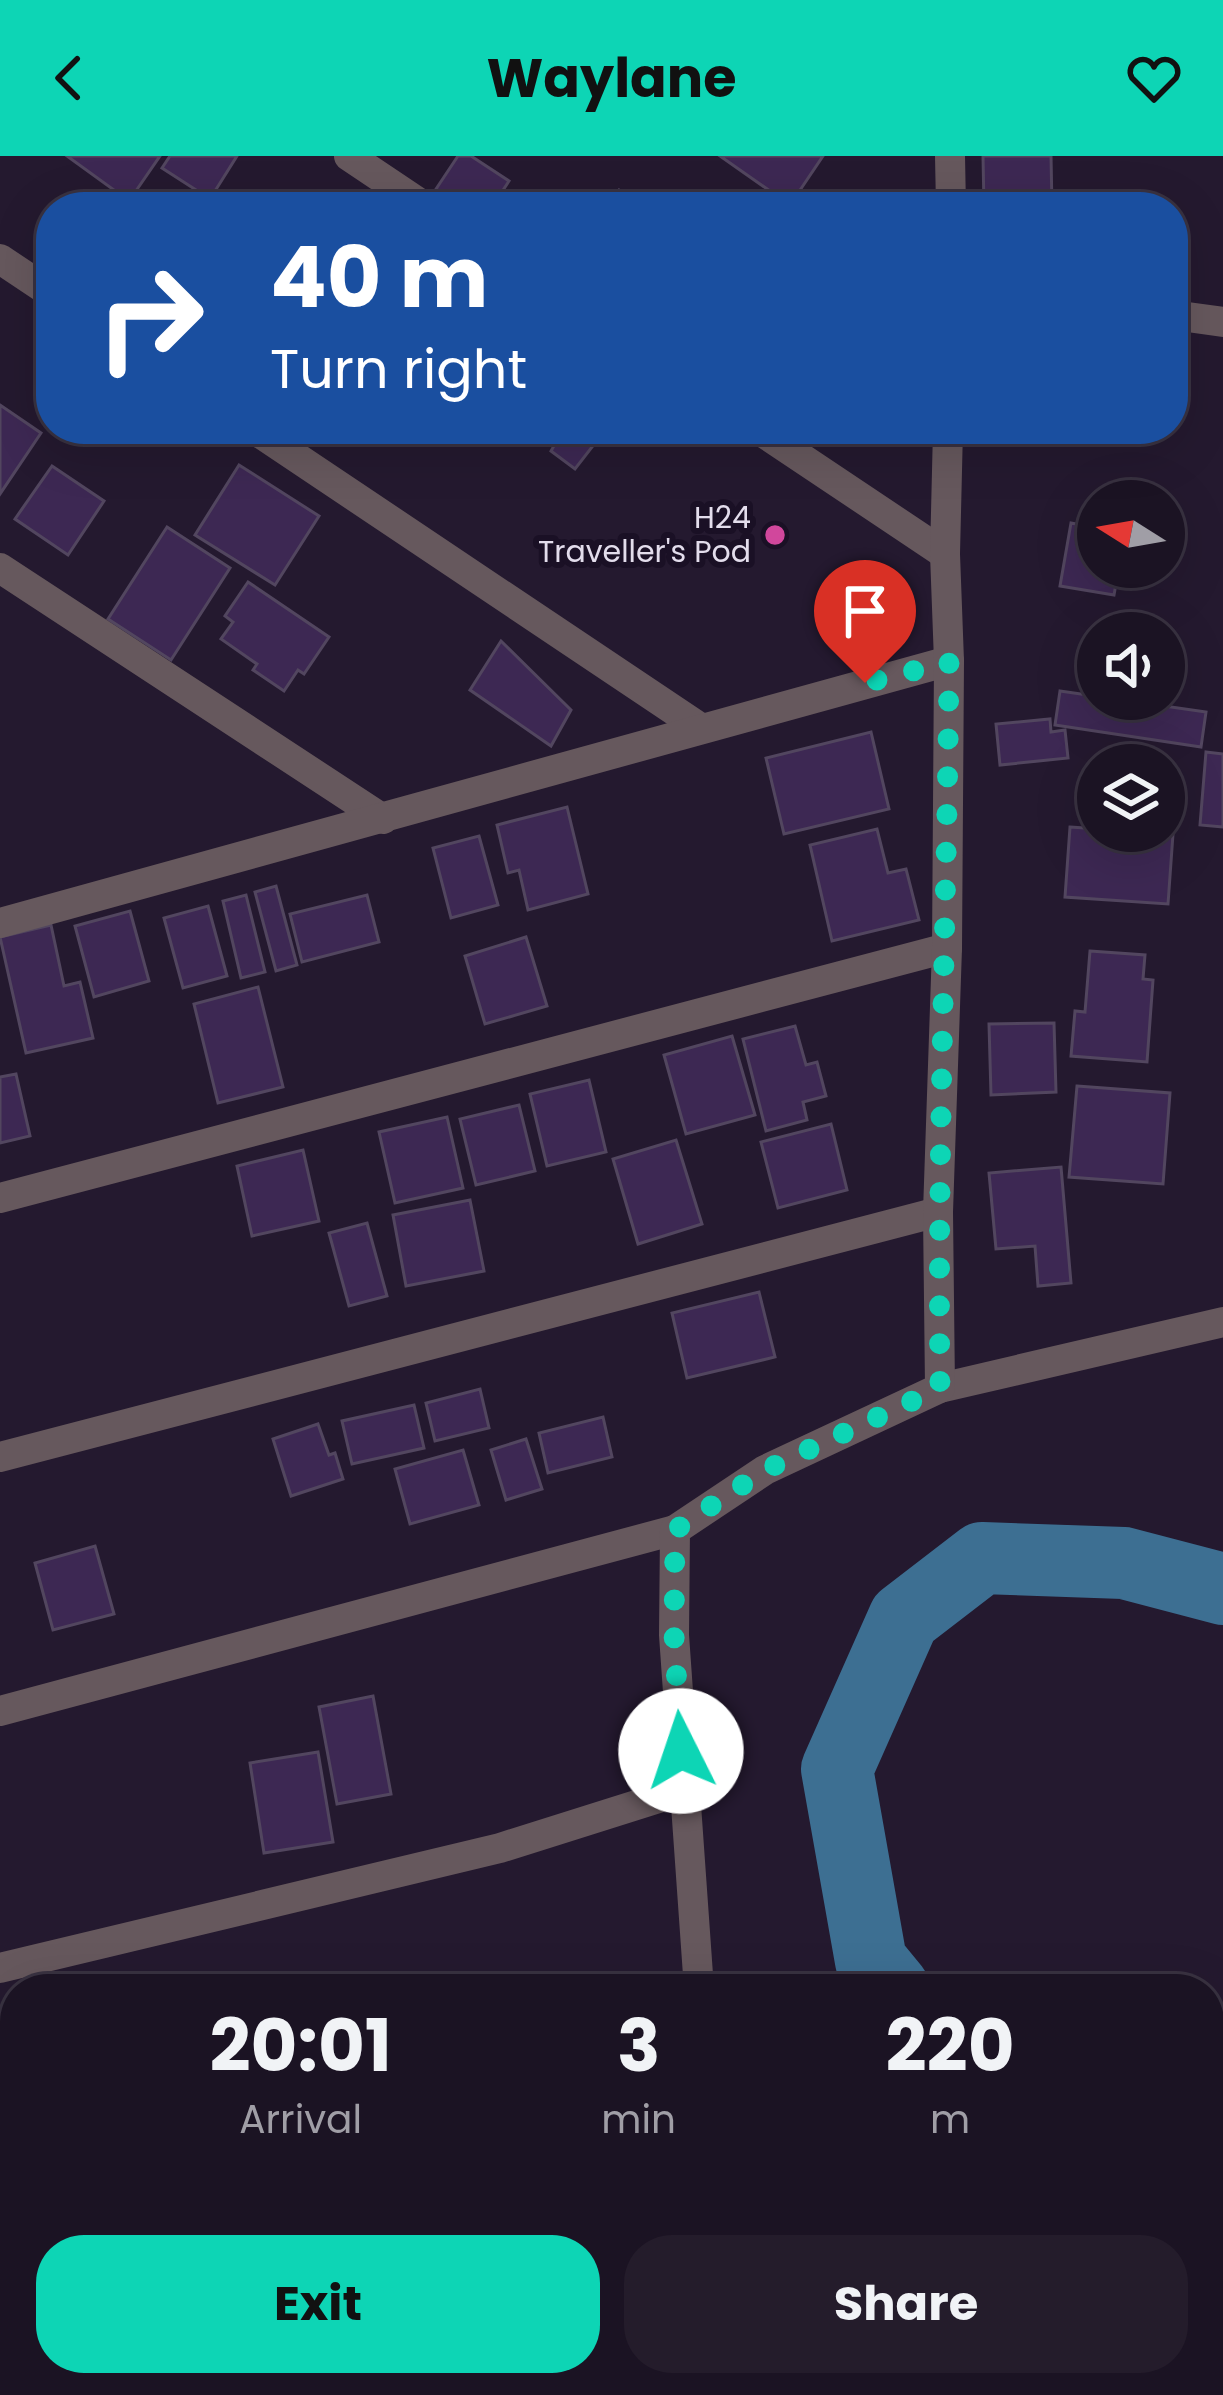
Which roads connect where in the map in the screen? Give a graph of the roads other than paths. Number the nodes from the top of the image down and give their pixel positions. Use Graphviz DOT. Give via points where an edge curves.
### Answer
graph roads {
  1 [pos="349,156"];
  2 [pos="950,156"];
  3 [pos="403,192"];
  4 [pos="951,192"];
  5 [pos="0,259"];
  6 [pos="36,283"];
  7 [pos="1188,316"];
  8 [pos="1223,322"];
  9 [pos="276,444"];
  10 [pos="780,444"];
  11 [pos="948,444"];
  12 [pos="945,554"];
  13 [pos="0,568"];
  14 [pos="949,662"];
  15 [pos="699,727"];
  16 [pos="383,819"];
  17 [pos="0,922"];
  18 [pos="947,948"];
  19 [pos="0,1198"];
  20 [pos="938,1212"];
  21 [pos="1223,1322"];
  22 [pos="940,1388"];
  23 [pos="0,1456"];
  24 [pos="675,1530"];
  25 [pos="0,1711"];
  26 [pos="684,1790"];
  27 [pos="0,1968"];
  28 [pos="698,1974"];
  1 -- 3 [label="street"];
  2 -- 4 [label="street"];
  5 -- 6 [label="street"];
  7 -- 8 [label="street"];
  9 -- 15 [label="street"];
  10 -- 12 [label="street"];
  11 -- 12 [label="street"];
  12 -- 14 [label="street"];
  13 -- 16 [label="street"];
  14 -- 15 [label="street"];
  14 -- 18 [label="street"];
  15 -- 16 [label="street"];
  16 -- 17 [label="street"];
  18 -- 19 [label="street"];
  18 -- 20 [label="street"];
  20 -- 22 [label="street"];
  20 -- 23 [label="street"];
  21 -- 22 [label="street"];
  22 -- 24 [label="street" via="765,1470"];
  24 -- 25 [label="street"];
  24 -- 26 [label="street"];
  26 -- 27 [label="street" via="500,1848"];
  26 -- 28 [label="street"];
}
